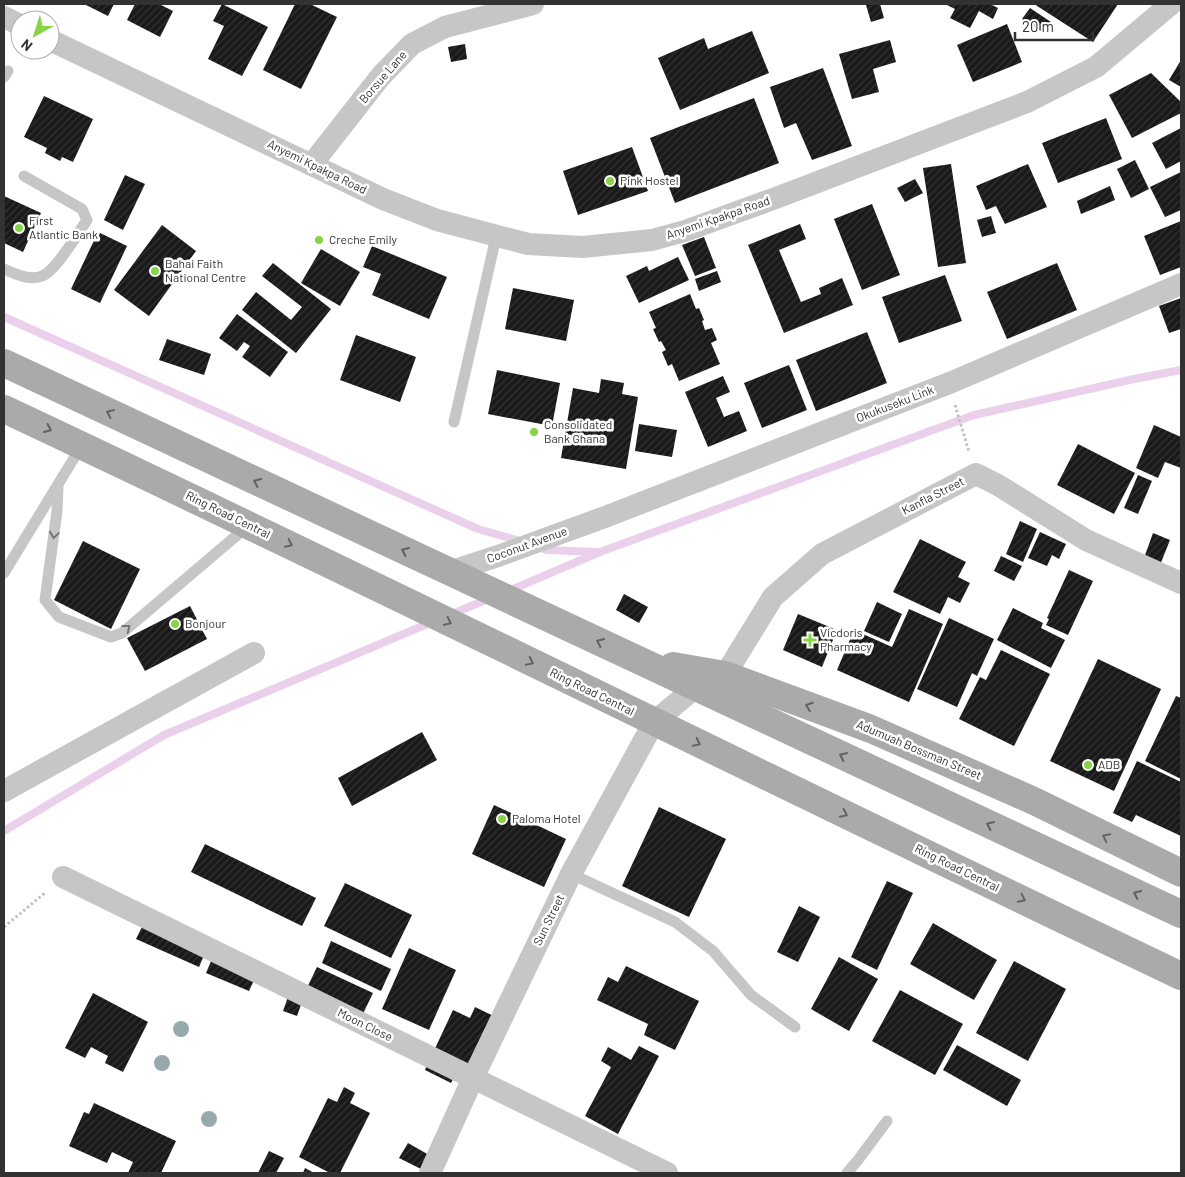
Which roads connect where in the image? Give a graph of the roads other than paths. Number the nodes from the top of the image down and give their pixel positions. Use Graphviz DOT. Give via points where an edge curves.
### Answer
graph roads {
  1 [pos="533,4"];
  2 [pos="1171,4"];
  3 [pos="60,45"];
  4 [pos="312,164"];
  5 [pos="24,176"];
  6 [pos="496,237"];
  7 [pos="4,269"];
  8 [pos="1181,284"];
  9 [pos="4,363"];
  10 [pos="4,408"];
  11 [pos="454,422"];
  12 [pos="82,446"];
  13 [pos="58,487"];
  14 [pos="605,517"];
  15 [pos="249,525"];
  16 [pos="4,573"];
  17 [pos="458,576"];
  18 [pos="1181,583"];
  19 [pos="254,653"];
  20 [pos="645,662"];
  21 [pos="725,675"];
  22 [pos="696,687"];
  23 [pos="654,722"];
  24 [pos="4,791"];
  25 [pos="1181,873"];
  26 [pos="571,874"];
  27 [pos="63,877"];
  28 [pos="1181,914"];
  29 [pos="1181,976"];
  30 [pos="795,1027"];
  31 [pos="473,1078"];
  32 [pos="887,1121"];
  33 [pos="430,1173"];
  34 [pos="667,1173"];
  35 [pos="847,1173"];
  1 -- 4 [label="street, Borsue Lane" via="445,27 412,44 381,76"];
  2 -- 6 [label="street, Anyemi Kpakpa Road" via="1096,67 1027,102 685,230 652,240 583,247 528,244"];
  3 -- 4 [label="street, Anyemi Kpakpa Road"];
  4 -- 6 [label="street, Anyemi Kpakpa Road" via="383,199 437,220"];
  5 -- 7 [label="lane" via="82,209 87,220 57,263 42,276 21,277"];
  6 -- 11 [label="lane"];
  8 -- 14 [label="street, Okukuseku Link" via="952,382"];
  17 -- 9 [label="main road, one-way"];
  10 -- 12 [label="main road, Ring Road Central, one-way"];
  12 -- 13 [label="lane"];
  12 -- 15 [label="main road, Ring Road Central"];
  13 -- 15 [label="lane, one-way" via="45,600 59,617 111,638 122,633"];
  13 -- 16 [label="lane"];
  14 -- 17 [label="street, Coconut Avenue" via="498,556"];
  15 -- 23 [label="main road, Ring Road Central, one-way"];
  20 -- 17 [label="main road, one-way"];
  18 -- 21 [label="street, Kanfla Street" via="1086,540 976,474 822,554 773,597"];
  19 -- 24 [label="street"];
  20 -- 21 [label="main road, Adumuah Bossman Street"];
  20 -- 22 [label="main road"];
  25 -- 21 [label="main road, Adumuah Bossman Street, one-way" via="1034,801 871,729"];
  22 -- 23 [label="street, Sun Street"];
  28 -- 22 [label="main road, one-way"];
  23 -- 26 [label="street, Sun Street"];
  23 -- 29 [label="main road, Ring Road Central, one-way"];
  26 -- 30 [label="lane" via="675,922 714,951 751,994"];
  26 -- 31 [label="street, Sun Street"];
  27 -- 31 [label="street, Moon Close"];
  31 -- 33 [label="street, Sun Street"];
  31 -- 34 [label="street, Moon Close"];
  32 -- 35 [label="lane"];
}
